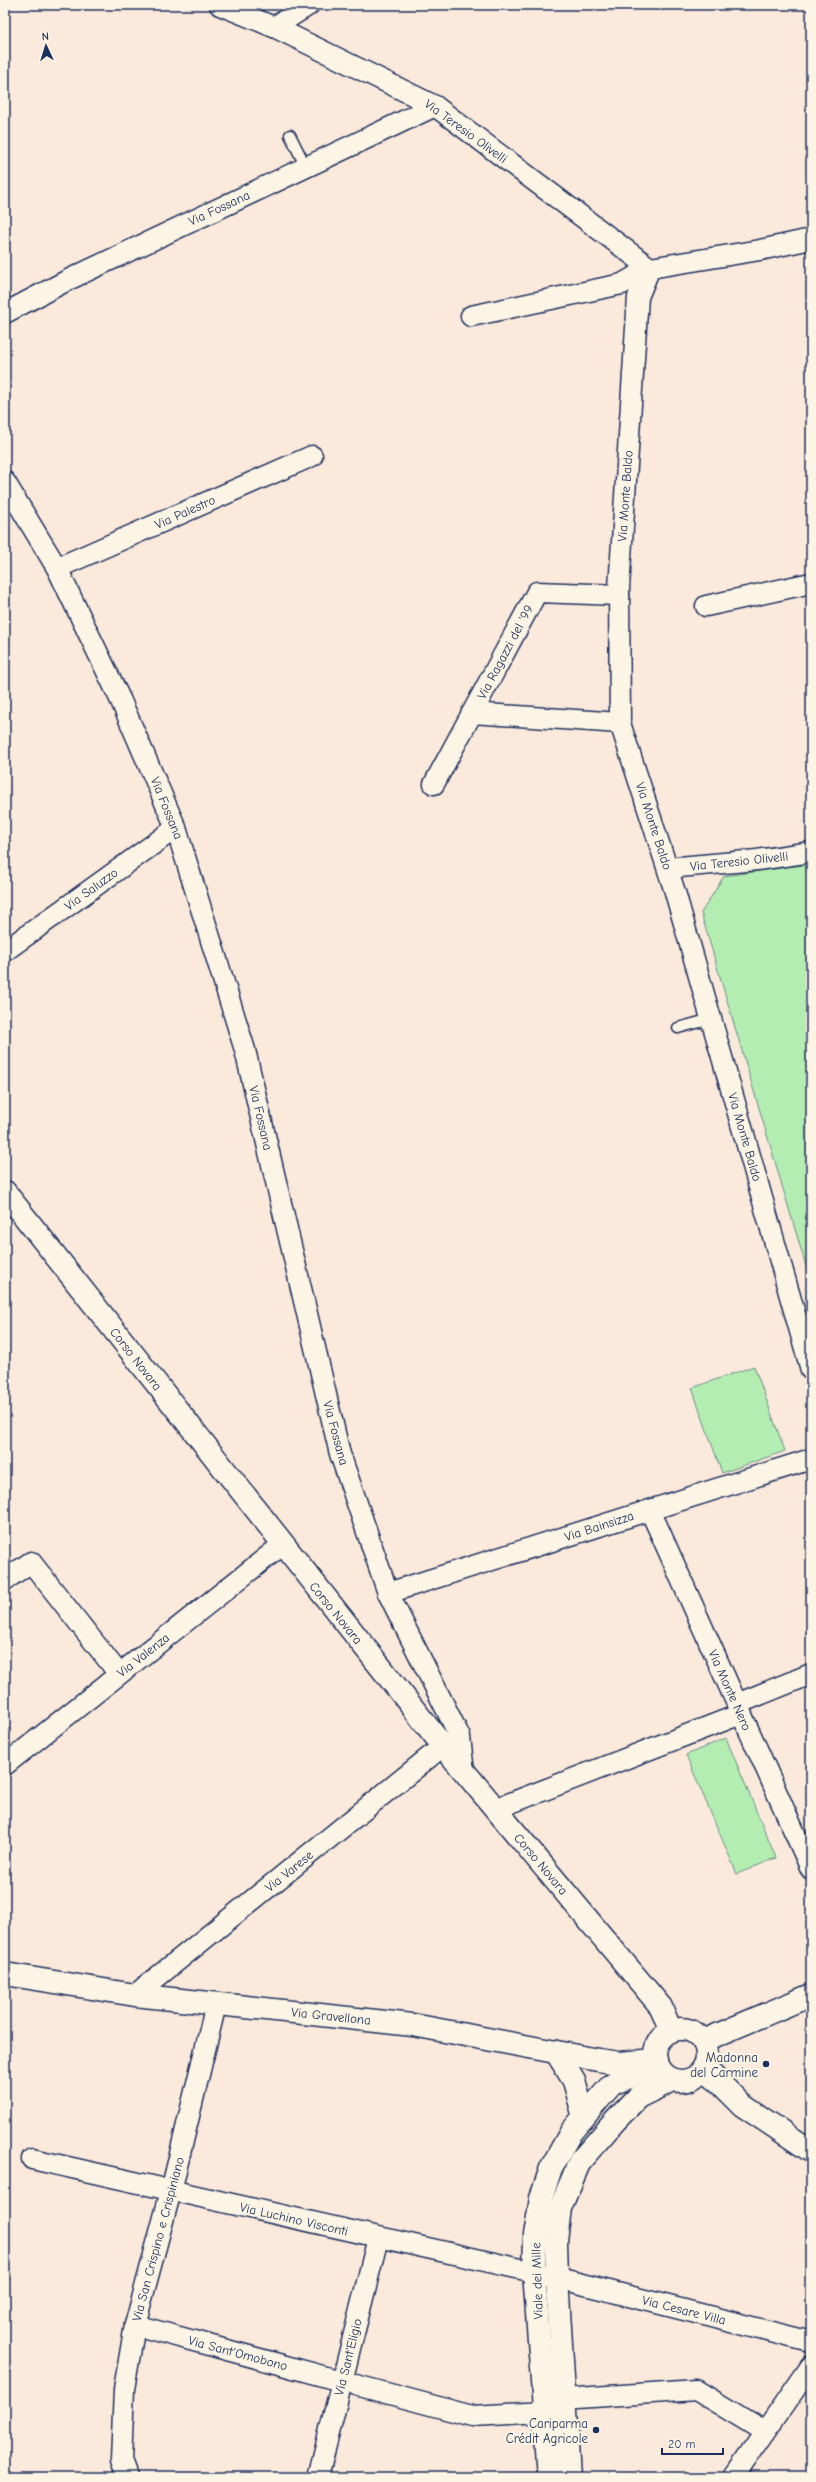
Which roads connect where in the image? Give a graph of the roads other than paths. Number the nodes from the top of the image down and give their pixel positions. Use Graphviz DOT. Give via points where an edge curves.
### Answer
graph roads {
  1 [pos="220,5"];
  2 [pos="309,5"];
  3 [pos="274,27"];
  4 [pos="435,106"];
  5 [pos="290,135"];
  6 [pos="306,167"];
  7 [pos="811,238"];
  8 [pos="650,268"];
  9 [pos="5,313"];
  10 [pos="471,316"];
  11 [pos="312,456"];
  12 [pos="5,482"];
  13 [pos="57,568"];
  14 [pos="811,583"];
  15 [pos="619,596"];
  16 [pos="706,606"];
  17 [pos="472,713"];
  18 [pos="620,723"];
  19 [pos="434,784"];
  20 [pos="176,828"];
  21 [pos="811,852"];
  22 [pos="668,868"];
  23 [pos="5,951"];
  24 [pos="711,1019"];
  25 [pos="678,1028"];
  26 [pos="5,1192"];
  27 [pos="811,1370"];
  28 [pos="811,1459"];
  29 [pos="650,1510"];
  30 [pos="282,1545"];
  31 [pos="5,1580"];
  32 [pos="388,1593"];
  33 [pos="119,1674"];
  34 [pos="811,1674"];
  35 [pos="739,1709"];
  36 [pos="443,1746"];
  37 [pos="5,1765"];
  38 [pos="464,1772"];
  39 [pos="495,1809"];
  40 [pos="811,1869"];
  41 [pos="5,1974"];
  42 [pos="135,1995"];
  43 [pos="811,1995"];
  44 [pos="216,2004"];
  45 [pos="671,2031"];
  46 [pos="703,2041"];
  47 [pos="556,2052"];
  48 [pos="656,2063"];
  49 [pos="704,2067"];
  50 [pos="673,2080"];
  51 [pos="584,2117"];
  52 [pos="811,2151"];
  53 [pos="32,2159"];
  54 [pos="171,2191"];
  55 [pos="378,2238"];
  56 [pos="534,2272"];
  57 [pos="556,2278"];
  58 [pos="135,2325"];
  59 [pos="811,2342"];
  60 [pos="811,2366"];
  61 [pos="349,2383"];
  62 [pos="563,2399"];
  63 [pos="544,2412"];
  64 [pos="765,2432"];
  65 [pos="127,2477"];
  66 [pos="318,2477"];
  67 [pos="549,2477"];
  68 [pos="569,2477"];
  69 [pos="734,2477"];
  1 -- 3 [label="street, Via Teresio Olivelli"];
  2 -- 3 [label="street"];
  3 -- 4 [label="street, Via Teresio Olivelli"];
  4 -- 6 [label="street, Via Fossana"];
  4 -- 8 [label="street, Via Teresio Olivelli"];
  5 -- 6 [label="lane"];
  6 -- 9 [label="street, Via Fossana" via="68,280"];
  7 -- 8 [label="street" via="760,250"];
  8 -- 10 [label="street" via="622,284"];
  8 -- 15 [label="street, Via Monte Baldo" via="638,298"];
  11 -- 13 [label="street, Via Palestro"];
  12 -- 13 [label="street, Via Fossana"];
  13 -- 20 [label="street, Via Fossana" via="121,701"];
  14 -- 16 [label="street"];
  15 -- 17 [label="street, Via Ragazzi del '99" via="537,592"];
  15 -- 18 [label="street, Via Monte Baldo"];
  17 -- 18 [label="street"];
  17 -- 19 [label="street, Via Ragazzi del '99"];
  18 -- 22 [label="street, Via Monte Baldo"];
  20 -- 23 [label="street, Via Saluzzo"];
  20 -- 32 [label="street, Via Fossana" via="245,1050 340,1454"];
  21 -- 22 [label="street, Via Teresio Olivelli"];
  22 -- 24 [label="street, Via Monte Baldo"];
  24 -- 25 [label="lane"];
  24 -- 27 [label="street, Via Monte Baldo"];
  26 -- 30 [label="main road, Corso Novara"];
  28 -- 29 [label="street, Via Bainsizza"];
  29 -- 32 [label="street, Via Bainsizza"];
  29 -- 35 [label="street, Via Monte Nero"];
  30 -- 33 [label="street, Via Valenza"];
  30 -- 36 [label="main road, Corso Novara"];
  31 -- 33 [label="street" via="31,1562"];
  32 -- 38 [label="street, Via Fossana" via="460,1737"];
  33 -- 37 [label="street, Via Valenza"];
  34 -- 35 [label="street"];
  35 -- 39 [label="street"];
  35 -- 40 [label="street, Via Monte Nero"];
  36 -- 38 [label="main road, Corso Novara"];
  36 -- 42 [label="street, Via Varese"];
  38 -- 39 [label="main road, Corso Novara"];
  39 -- 45 [label="main road, Corso Novara" via="661,2007"];
  41 -- 42 [label="main road, Via Gravellona"];
  42 -- 44 [label="main road, Via Gravellona"];
  43 -- 46 [label="main road"];
  44 -- 47 [label="main road, Via Gravellona" via="413,2025"];
  44 -- 54 [label="street, Via San Crispino e Crispiniano"];
  45 -- 46 [label="main road" via="689,2030"];
  45 -- 48 [label="main road" via="664,2034 656,2046"];
  46 -- 49 [label="main road" via="707,2053"];
  47 -- 48 [label="main road, Via Gravellona" via="620,2063"];
  47 -- 51 [label="main road" via="574,2081"];
  48 -- 50 [label="main road" via="661,2071"];
  48 -- 51 [label="main road, Viale dei Mille" via="612,2084"];
  49 -- 50 [label="main road" via="691,2079"];
  49 -- 52 [label="main road" via="742,2105"];
  50 -- 57 [label="main road, Viale dei Mille" via="638,2097 580,2161 560,2208 556,2241"];
  51 -- 56 [label="main road, Viale dei Mille" via="571,2132 551,2168 541,2198 535,2235"];
  53 -- 54 [label="street, Via Luchino Visconti"];
  54 -- 55 [label="street, Via Luchino Visconti"];
  54 -- 58 [label="street, Via San Crispino e Crispiniano"];
  55 -- 56 [label="street, Via Luchino Visconti"];
  55 -- 61 [label="street, Via Sant'Eligio"];
  56 -- 57 [label="street, Via Luchino Visconti"];
  56 -- 63 [label="main road, Viale dei Mille"];
  57 -- 59 [label="street, Via Cesare Villa"];
  57 -- 62 [label="main road, Viale dei Mille"];
  58 -- 61 [label="street, Via Sant'Omobono"];
  58 -- 65 [label="street, Via San Crispino e Crispiniano" via="124,2389 121,2461"];
  60 -- 64 [label="street"];
  61 -- 63 [label="street, Via Sant'Omobono" via="472,2416"];
  61 -- 66 [label="street, Via Sant'Eligio"];
  62 -- 64 [label="street" via="696,2390"];
  62 -- 68 [label="main road, Viale dei Mille"];
  63 -- 67 [label="main road, Viale dei Mille"];
  64 -- 69 [label="street"];
}
